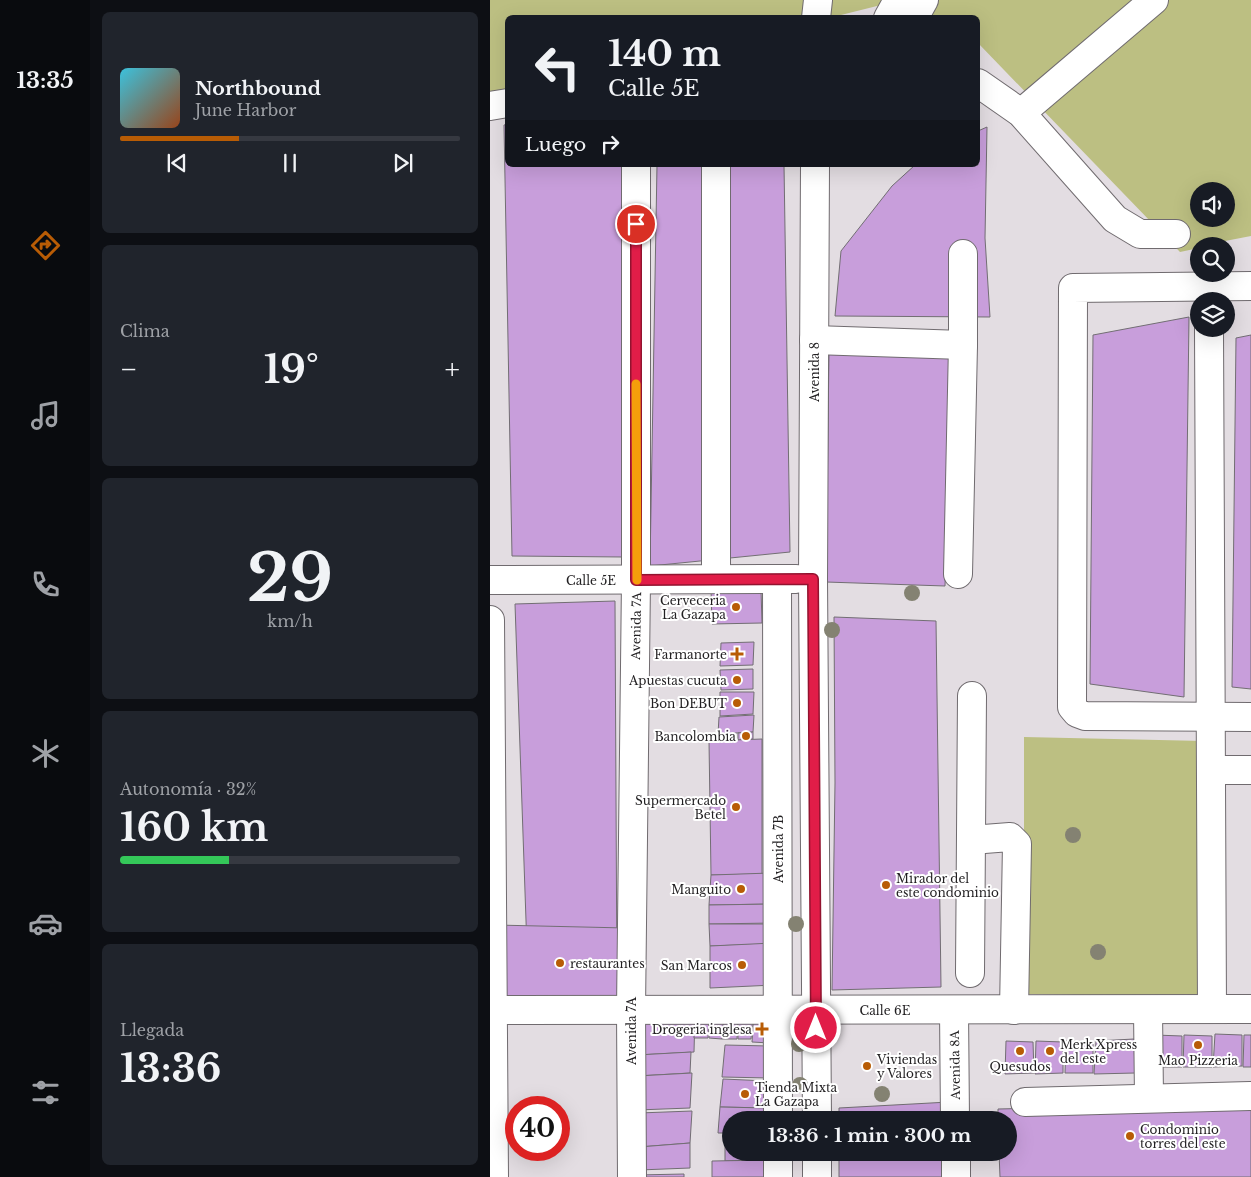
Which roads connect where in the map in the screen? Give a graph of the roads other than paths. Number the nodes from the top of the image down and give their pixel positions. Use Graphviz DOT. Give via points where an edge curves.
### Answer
graph roads {
  1 [pos="818,0"];
  2 [pos="898,0"];
  3 [pos="924,0"];
  4 [pos="1154,0"];
  5 [pos="816,15"];
  6 [pos="890,15"];
  7 [pos="916,15"];
  8 [pos="980,84"];
  9 [pos="505,104"];
  10 [pos="490,106"];
  11 [pos="1021,113"];
  12 [pos="636,167"];
  13 [pos="716,167"];
  14 [pos="815,167"];
  15 [pos="1176,234"];
  16 [pos="963,254"];
  17 [pos="1251,286"];
  18 [pos="1220,292"];
  19 [pos="1190,293"];
  20 [pos="1209,337"];
  21 [pos="814,340"];
  22 [pos="964,345"];
  23 [pos="958,574"];
  24 [pos="777,579"];
  25 [pos="813,579"];
  26 [pos="490,580"];
  27 [pos="636,580"];
  28 [pos="716,580"];
  29 [pos="490,620"];
  30 [pos="972,696"];
  31 [pos="1210,717"];
  32 [pos="1251,717"];
  33 [pos="814,759"];
  34 [pos="777,762"];
  35 [pos="1212,770"];
  36 [pos="1251,770"];
  37 [pos="971,840"];
  38 [pos="970,973"];
  39 [pos="1251,1009"];
  40 [pos="491,1010"];
  41 [pos="631,1010"];
  42 [pos="778,1010"];
  43 [pos="816,1010"];
  44 [pos="954,1010"];
  45 [pos="1014,1010"];
  46 [pos="1148,1010"];
  47 [pos="1212,1010"];
  48 [pos="1250,1096"];
  49 [pos="1148,1097"];
  50 [pos="1025,1102"];
  51 [pos="778,1111"];
  52 [pos="817,1111"];
  53 [pos="955,1111"];
  54 [pos="778,1161"];
  55 [pos="817,1161"];
  56 [pos="956,1161"];
  57 [pos="494,1177"];
  58 [pos="632,1177"];
  59 [pos="778,1177"];
  60 [pos="817,1177"];
  61 [pos="956,1177"];
  1 -- 5 [label="street"];
  2 -- 6 [label="street"];
  3 -- 7 [label="street"];
  4 -- 11 [label="street"];
  8 -- 11 [label="street"];
  9 -- 10 [label="street"];
  11 -- 15 [label="street" via="1115,219 1140,234"];
  12 -- 27 [label="street, Avenida 7A"];
  13 -- 28 [label="street"];
  14 -- 21 [label="street, Avenida 8"];
  16 -- 22 [label="street"];
  17 -- 18 [label="street"];
  19 -- 31 [label="street" via="1073,288 1072,707 1085,716"];
  20 -- 31 [label="street"];
  21 -- 22 [label="street"];
  21 -- 25 [label="street, Avenida 8"];
  22 -- 23 [label="street"];
  24 -- 25 [label="street, Calle 5E"];
  24 -- 28 [label="street, Calle 5E"];
  24 -- 34 [label="street, Avenida 7B"];
  25 -- 33 [label="street"];
  26 -- 27 [label="street, Calle 5E"];
  27 -- 28 [label="street, Calle 5E"];
  27 -- 41 [label="street, Avenida 7A"];
  29 -- 40 [label="street"];
  30 -- 37 [label="street"];
  31 -- 32 [label="street"];
  31 -- 35 [label="street"];
  33 -- 34 [label="street"];
  33 -- 43 [label="street"];
  34 -- 42 [label="street, Avenida 7B"];
  35 -- 36 [label="street"];
  35 -- 47 [label="street"];
  37 -- 38 [label="street"];
  37 -- 45 [label="street" via="1010,837 1017,844"];
  39 -- 47 [label="street, Calle 6E"];
  40 -- 41 [label="street, Calle 6E"];
  40 -- 57 [label="street"];
  41 -- 42 [label="street, Calle 6E"];
  41 -- 58 [label="street, Avenida 7A"];
  42 -- 43 [label="street, Calle 6E"];
  42 -- 51 [label="street, Avenida 7B"];
  43 -- 44 [label="street, Calle 6E"];
  43 -- 52 [label="street"];
  44 -- 45 [label="street, Calle 6E"];
  44 -- 53 [label="street, Avenida 8A"];
  45 -- 46 [label="street, Calle 6E"];
  46 -- 47 [label="street, Calle 6E"];
  46 -- 49 [label="street"];
  48 -- 49 [label="street"];
  49 -- 50 [label="street"];
  54 -- 59 [label="street"];
  55 -- 60 [label="street"];
  56 -- 61 [label="street"];
}
